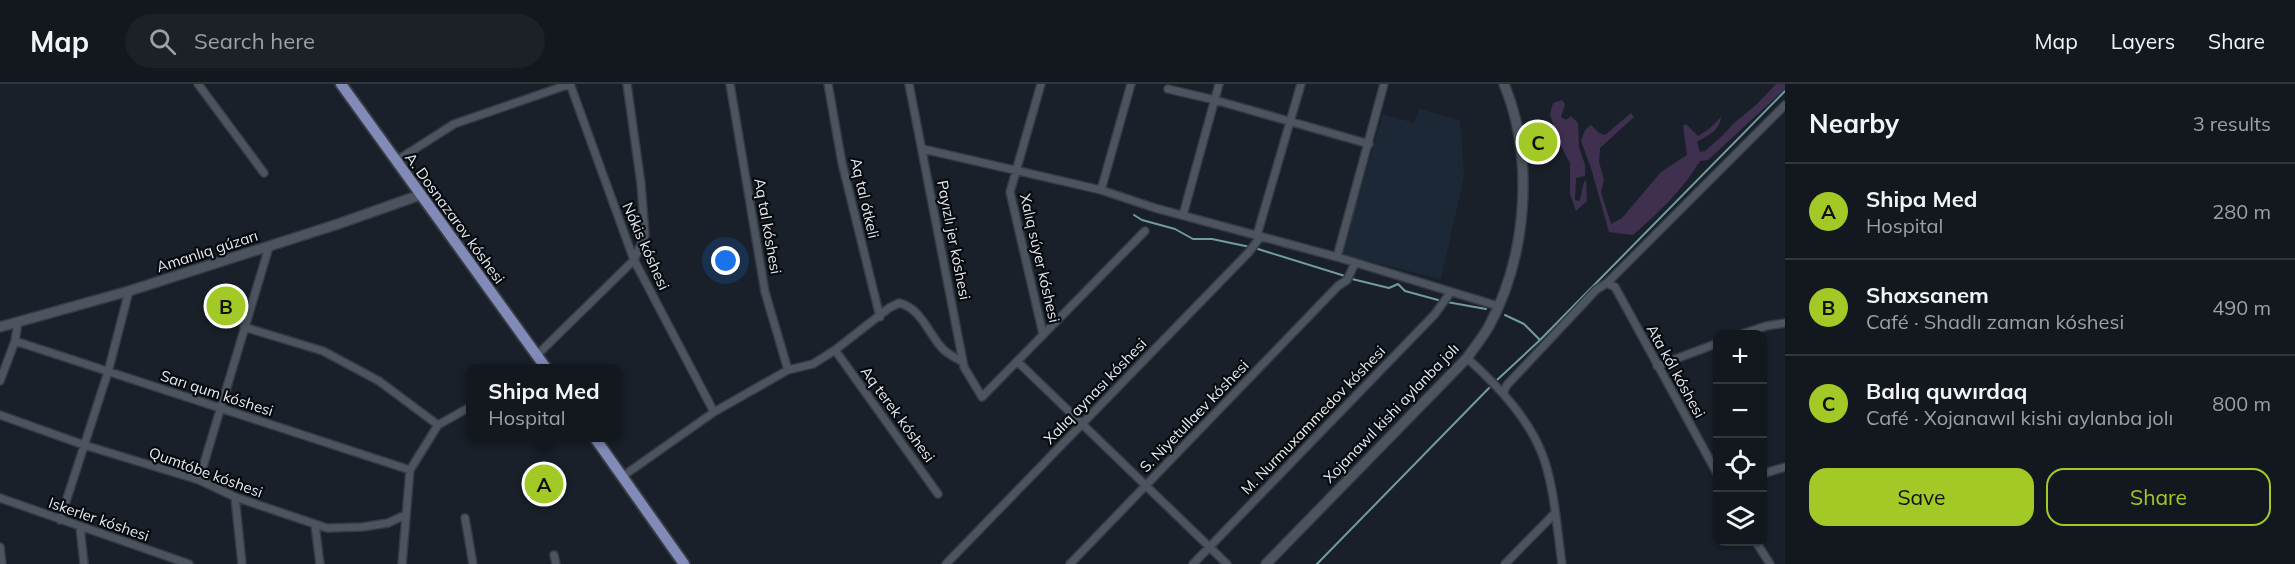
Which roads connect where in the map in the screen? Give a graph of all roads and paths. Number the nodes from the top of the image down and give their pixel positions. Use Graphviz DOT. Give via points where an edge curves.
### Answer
graph roads {
  1 [pos="198,84"];
  2 [pos="341,84"];
  3 [pos="570,84"];
  4 [pos="627,84"];
  5 [pos="730,84"];
  6 [pos="828,84"];
  7 [pos="909,84"];
  8 [pos="1041,84"];
  9 [pos="1131,84"];
  10 [pos="1219,84"];
  11 [pos="1301,84"];
  12 [pos="1384,84"];
  13 [pos="1516,84"];
  14 [pos="1505,86"];
  15 [pos="1168,89"];
  16 [pos="1215,100"];
  17 [pos="1785,105"];
  18 [pos="1290,121"];
  19 [pos="1369,144"];
  20 [pos="923,149"];
  21 [pos="396,161"];
  22 [pos="1016,170"];
  23 [pos="264,173"];
  24 [pos="1101,190"];
  25 [pos="420,195"];
  26 [pos="1183,215"];
  27 [pos="1145,231"];
  28 [pos="1259,236"];
  29 [pos="269,246"];
  30 [pos="1337,257"];
  31 [pos="634,260"];
  32 [pos="1355,263"];
  33 [pos="1607,283"];
  34 [pos="129,291"];
  35 [pos="1450,293"];
  36 [pos="1498,306"];
  37 [pos="880,317"];
  38 [pos="18,322"];
  39 [pos="1785,323"];
  40 [pos="0,327"];
  41 [pos="244,327"];
  42 [pos="1754,330"];
  43 [pos="1043,334"];
  44 [pos="15,341"];
  45 [pos="1713,346"];
  46 [pos="835,350"];
  47 [pos="537,355"];
  48 [pos="1467,358"];
  49 [pos="1017,361"];
  50 [pos="963,362"];
  51 [pos="543,364"];
  52 [pos="1657,366"];
  53 [pos="788,370"];
  54 [pos="108,372"];
  55 [pos="0,381"];
  56 [pos="1503,393"];
  57 [pos="222,408"];
  58 [pos="466,409"];
  59 [pos="714,412"];
  60 [pos="0,415"];
  61 [pos="1082,424"];
  62 [pos="438,425"];
  63 [pos="598,442"];
  64 [pos="84,445"];
  65 [pos="1713,466"];
  66 [pos="1785,466"];
  67 [pos="410,471"];
  68 [pos="1767,472"];
  69 [pos="623,477"];
  70 [pos="199,480"];
  71 [pos="1146,486"];
  72 [pos="938,494"];
  73 [pos="235,497"];
  74 [pos="0,498"];
  75 [pos="1555,513"];
  76 [pos="405,515"];
  77 [pos="465,518"];
  78 [pos="60,520"];
  79 [pos="315,525"];
  80 [pos="80,527"];
  81 [pos="1759,546"];
  82 [pos="0,547"];
  83 [pos="1209,547"];
  84 [pos="159,554"];
  85 [pos="554,555"];
  86 [pos="2,564"];
  87 [pos="84,564"];
  88 [pos="161,564"];
  89 [pos="189,564"];
  90 [pos="242,564"];
  91 [pos="320,564"];
  92 [pos="402,564"];
  93 [pos="473,564"];
  94 [pos="556,564"];
  95 [pos="684,564"];
  96 [pos="946,564"];
  97 [pos="1070,564"];
  98 [pos="1193,564"];
  99 [pos="1227,564"];
  100 [pos="1266,564"];
  101 [pos="1505,564"];
  102 [pos="1564,564"];
  103 [pos="1770,564"];
  1 -- 23 [label="street"];
  2 -- 21 [label="main road, A. Dosnazarov kóshesi"];
  3 -- 21 [label="street" via="454,124"];
  3 -- 31 [label="street, Nókis kóshesi"];
  4 -- 31 [label="street" via="645,235"];
  5 -- 53 [label="street, Aq tal kóshesi" via="765,292"];
  6 -- 37 [label="street, Aq tal ótkeli" via="842,163"];
  7 -- 20 [label="street, Payızlı jer kóshesi"];
  8 -- 22 [label="street, Xalıq súyer kóshesi"];
  9 -- 24 [label="street"];
  10 -- 16 [label="street"];
  11 -- 18 [label="street, Xalıq aynası kóshesi"];
  12 -- 19 [label="street"];
  13 -- 14 [label="main road"];
  14 -- 36 [label="main road, Xojanawıl kishi aylanba jolı" via="1522,154 1522,201 1509,278"];
  15 -- 16 [label="street"];
  16 -- 18 [label="street"];
  16 -- 26 [label="street"];
  17 -- 33 [label="street"];
  18 -- 19 [label="street"];
  18 -- 28 [label="street, Xalıq aynası kóshesi"];
  19 -- 30 [label="street"];
  20 -- 22 [label="street"];
  20 -- 50 [label="street, Payızlı jer kóshesi"];
  21 -- 25 [label="main road, A. Dosnazarov kóshesi"];
  22 -- 24 [label="street"];
  22 -- 43 [label="street, Xalıq súyer kóshesi" via="1010,192"];
  24 -- 26 [label="street"];
  25 -- 29 [label="main road, Amanlıq gúzarı"];
  25 -- 47 [label="main road, A. Dosnazarov kóshesi"];
  26 -- 28 [label="street"];
  27 -- 43 [label="street"];
  28 -- 30 [label="street"];
  28 -- 61 [label="street, Xalıq aynası kóshesi" via="1249,252"];
  29 -- 34 [label="main road, Amanlıq gúzarı"];
  29 -- 41 [label="street"];
  30 -- 32 [label="street"];
  31 -- 47 [label="street"];
  31 -- 59 [label="street, Nókis kóshesi"];
  32 -- 35 [label="street"];
  32 -- 71 [label="street, S. Niyetullaev kóshesi" via="1347,280"];
  33 -- 52 [label="street, Ata kól kóshesi" via="1615,287"];
  33 -- 56 [label="street" via="1588,298"];
  34 -- 38 [label="main road, Amanlıq gúzarı"];
  34 -- 54 [label="street"];
  35 -- 36 [label="street"];
  35 -- 83 [label="street, M. Nurmuxammedov kóshesi" via="1435,314"];
  36 -- 48 [label="main road, Xojanawıl kishi aylanba jolı"];
  37 -- 46 [label="street"];
  37 -- 50 [label="street" via="899,303 908,305 944,351"];
  38 -- 40 [label="main road, Amanlıq gúzarı"];
  38 -- 44 [label="street"];
  39 -- 42 [label="street"];
  41 -- 57 [label="street"];
  41 -- 62 [label="street" via="323,351 379,381"];
  43 -- 49 [label="street"];
  44 -- 54 [label="street, Sarı qum kóshesi"];
  44 -- 55 [label="street"];
  45 -- 52 [label="street"];
  46 -- 53 [label="street" via="813,364"];
  46 -- 72 [label="street, Aq terek kóshesi"];
  47 -- 51 [label="main road, A. Dosnazarov kóshesi"];
  48 -- 56 [label="street"];
  48 -- 100 [label="main road, Xojanawıl kishi aylanba jolı"];
  49 -- 50 [label="street, Payızlı jer kóshesi" via="982,398"];
  49 -- 61 [label="street"];
  52 -- 65 [label="street, Ata kól kóshesi"];
  53 -- 59 [label="street"];
  54 -- 57 [label="street, Sarı qum kóshesi"];
  54 -- 64 [label="street"];
  56 -- 75 [label="street" via="1529,426 1544,460"];
  57 -- 67 [label="street, Sarı qum kóshesi"];
  57 -- 70 [label="street"];
  58 -- 62 [label="street"];
  59 -- 69 [label="street"];
  60 -- 64 [label="street, Qumtóbe kóshesi"];
  61 -- 71 [label="street"];
  61 -- 96 [label="street, Xalıq aynası kóshesi"];
  62 -- 67 [label="street"];
  63 -- 69 [label="main road"];
  64 -- 70 [label="street, Qumtóbe kóshesi"];
  64 -- 78 [label="street"];
  66 -- 68 [label="street"];
  67 -- 76 [label="street"];
  69 -- 95 [label="main road"];
  70 -- 73 [label="street, Qumtóbe kóshesi"];
  71 -- 83 [label="street"];
  71 -- 97 [label="street, S. Niyetullaev kóshesi"];
  73 -- 79 [label="street, Qumtóbe kóshesi"];
  73 -- 90 [label="street"];
  74 -- 78 [label="street, Iskerler kóshesi"];
  75 -- 101 [label="street"];
  75 -- 102 [label="street"];
  76 -- 79 [label="street, Qumtóbe kóshesi" via="388,523 362,527"];
  76 -- 92 [label="street"];
  77 -- 93 [label="street"];
  78 -- 80 [label="street, Iskerler kóshesi"];
  79 -- 91 [label="street"];
  80 -- 84 [label="street, Iskerler kóshesi"];
  80 -- 87 [label="street"];
  81 -- 103 [label="street"];
  82 -- 86 [label="street"];
  83 -- 98 [label="street, M. Nurmuxammedov kóshesi"];
  83 -- 99 [label="street"];
  84 -- 88 [label="street"];
  84 -- 89 [label="street, Iskerler kóshesi"];
  85 -- 94 [label="street"];
}
